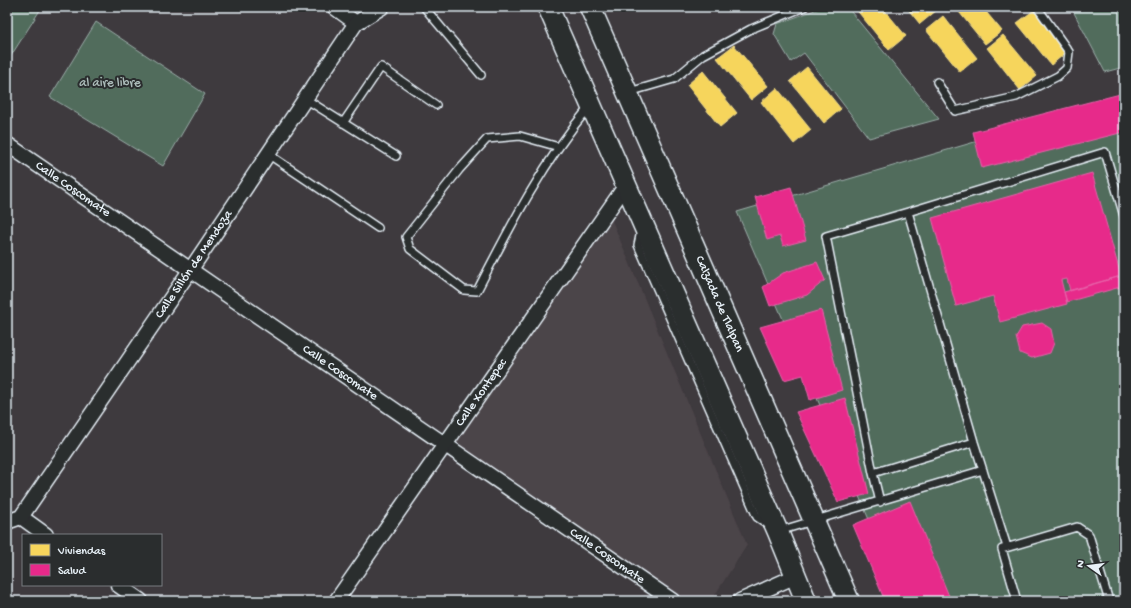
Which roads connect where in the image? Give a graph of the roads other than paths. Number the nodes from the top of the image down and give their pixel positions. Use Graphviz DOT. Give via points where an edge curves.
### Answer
graph roads {
  1 [pos="334,7"];
  2 [pos="382,7"];
  3 [pos="424,7"];
  4 [pos="548,7"];
  5 [pos="590,7"];
  6 [pos="804,7"];
  7 [pos="1037,7"];
  8 [pos="356,23"];
  9 [pos="480,75"];
  10 [pos="937,82"];
  11 [pos="629,92"];
  12 [pos="304,98"];
  13 [pos="436,105"];
  14 [pos="590,106"];
  15 [pos="343,123"];
  16 [pos="7,144"];
  17 [pos="559,147"];
  18 [pos="268,154"];
  19 [pos="396,156"];
  20 [pos="626,185"];
  21 [pos="908,212"];
  22 [pos="1124,216"];
  23 [pos="378,228"];
  24 [pos="192,269"];
  25 [pos="974,442"];
  26 [pos="445,446"];
  27 [pos="983,470"];
  28 [pos="873,473"];
  29 [pos="880,502"];
  30 [pos="21,517"];
  31 [pos="814,521"];
  32 [pos="7,522"];
  33 [pos="778,532"];
  34 [pos="45,534"];
  35 [pos="1007,547"];
  36 [pos="796,576"];
  37 [pos="119,586"];
  38 [pos="141,601"];
  39 [pos="336,601"];
  40 [pos="673,601"];
  41 [pos="740,601"];
  42 [pos="805,601"];
  43 [pos="849,601"];
  44 [pos="1017,601"];
  45 [pos="1109,601"];
  1 -- 8 [label="street"];
  2 -- 8 [label="street, Calle Sillón de Mendoza"];
  3 -- 9 [label="lane"];
  4 -- 14 [label="main road"];
  5 -- 11 [label="main road, Calzada de Tlalpan"];
  6 -- 11 [label="lane" via="751,29 703,55 674,79"];
  7 -- 10 [label="lane" via="1069,52 1067,68 1058,76 1016,97 955,111"];
  8 -- 12 [label="street, Calle Sillón de Mendoza"];
  11 -- 31 [label="main road, Calzada de Tlalpan"];
  12 -- 15 [label="lane"];
  12 -- 18 [label="street, Calle Sillón de Mendoza"];
  13 -- 15 [label="lane" via="381,66"];
  14 -- 17 [label="lane"];
  14 -- 20 [label="main road"];
  15 -- 19 [label="lane"];
  16 -- 24 [label="street, Calle Coscomate"];
  17 -- 17 [label="lane" via="519,210 478,291 464,290 410,249 406,237 487,139 520,136"];
  18 -- 23 [label="lane"];
  18 -- 24 [label="street, Calle Sillón de Mendoza"];
  20 -- 26 [label="street, Calle Xontepec"];
  20 -- 33 [label="main road"];
  21 -- 22 [label="lane" via="1106,152"];
  21 -- 25 [label="lane"];
  21 -- 28 [label="lane" via="826,236"];
  24 -- 26 [label="street, Calle Coscomate"];
  24 -- 30 [label="street, Calle Sillón de Mendoza"];
  25 -- 27 [label="lane"];
  25 -- 28 [label="lane"];
  26 -- 39 [label="street, Calle Xontepec"];
  26 -- 40 [label="street, Calle Coscomate"];
  27 -- 29 [label="lane"];
  27 -- 35 [label="lane"];
  28 -- 29 [label="lane"];
  29 -- 31 [label="lane"];
  30 -- 32 [label="street"];
  30 -- 34 [label="street"];
  31 -- 33 [label="lane"];
  31 -- 43 [label="main road, Calzada de Tlalpan"];
  33 -- 36 [label="main road"];
  35 -- 44 [label="lane" via="1002,549"];
  35 -- 45 [label="lane" via="1077,527 1089,535"];
  36 -- 41 [label="street"];
  36 -- 42 [label="main road"];
  37 -- 38 [label="street"];
}
